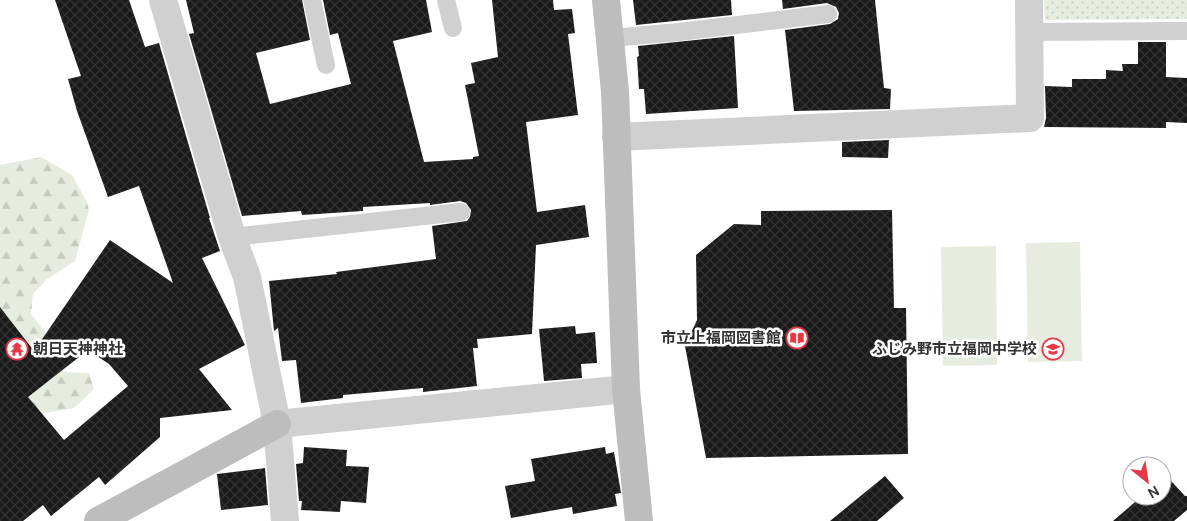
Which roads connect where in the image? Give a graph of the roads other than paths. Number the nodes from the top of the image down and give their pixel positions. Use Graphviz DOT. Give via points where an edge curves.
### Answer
graph roads {
  1 [pos="163,0"];
  2 [pos="312,0"];
  3 [pos="446,0"];
  4 [pos="606,0"];
  5 [pos="1030,0"];
  6 [pos="828,14"];
  7 [pos="453,28"];
  8 [pos="1187,31"];
  9 [pos="1030,32"];
  10 [pos="611,38"];
  11 [pos="326,65"];
  12 [pos="616,137"];
  13 [pos="461,212"];
  14 [pos="232,237"];
  15 [pos="626,389"];
  16 [pos="277,424"];
  17 [pos="98,521"];
  18 [pos="285,521"];
  19 [pos="638,521"];
  1 -- 14 [label="street"];
  2 -- 11 [label="lane"];
  3 -- 7 [label="lane"];
  4 -- 10 [label="street"];
  5 -- 9 [label="street"];
  6 -- 10 [label="lane"];
  8 -- 9 [label="lane"];
  9 -- 12 [label="street" via="1030,118"];
  10 -- 12 [label="street"];
  12 -- 15 [label="street"];
  13 -- 14 [label="lane"];
  14 -- 16 [label="street" via="247,277"];
  15 -- 16 [label="street"];
  15 -- 19 [label="street"];
  16 -- 17 [label="street"];
  16 -- 18 [label="street"];
}
